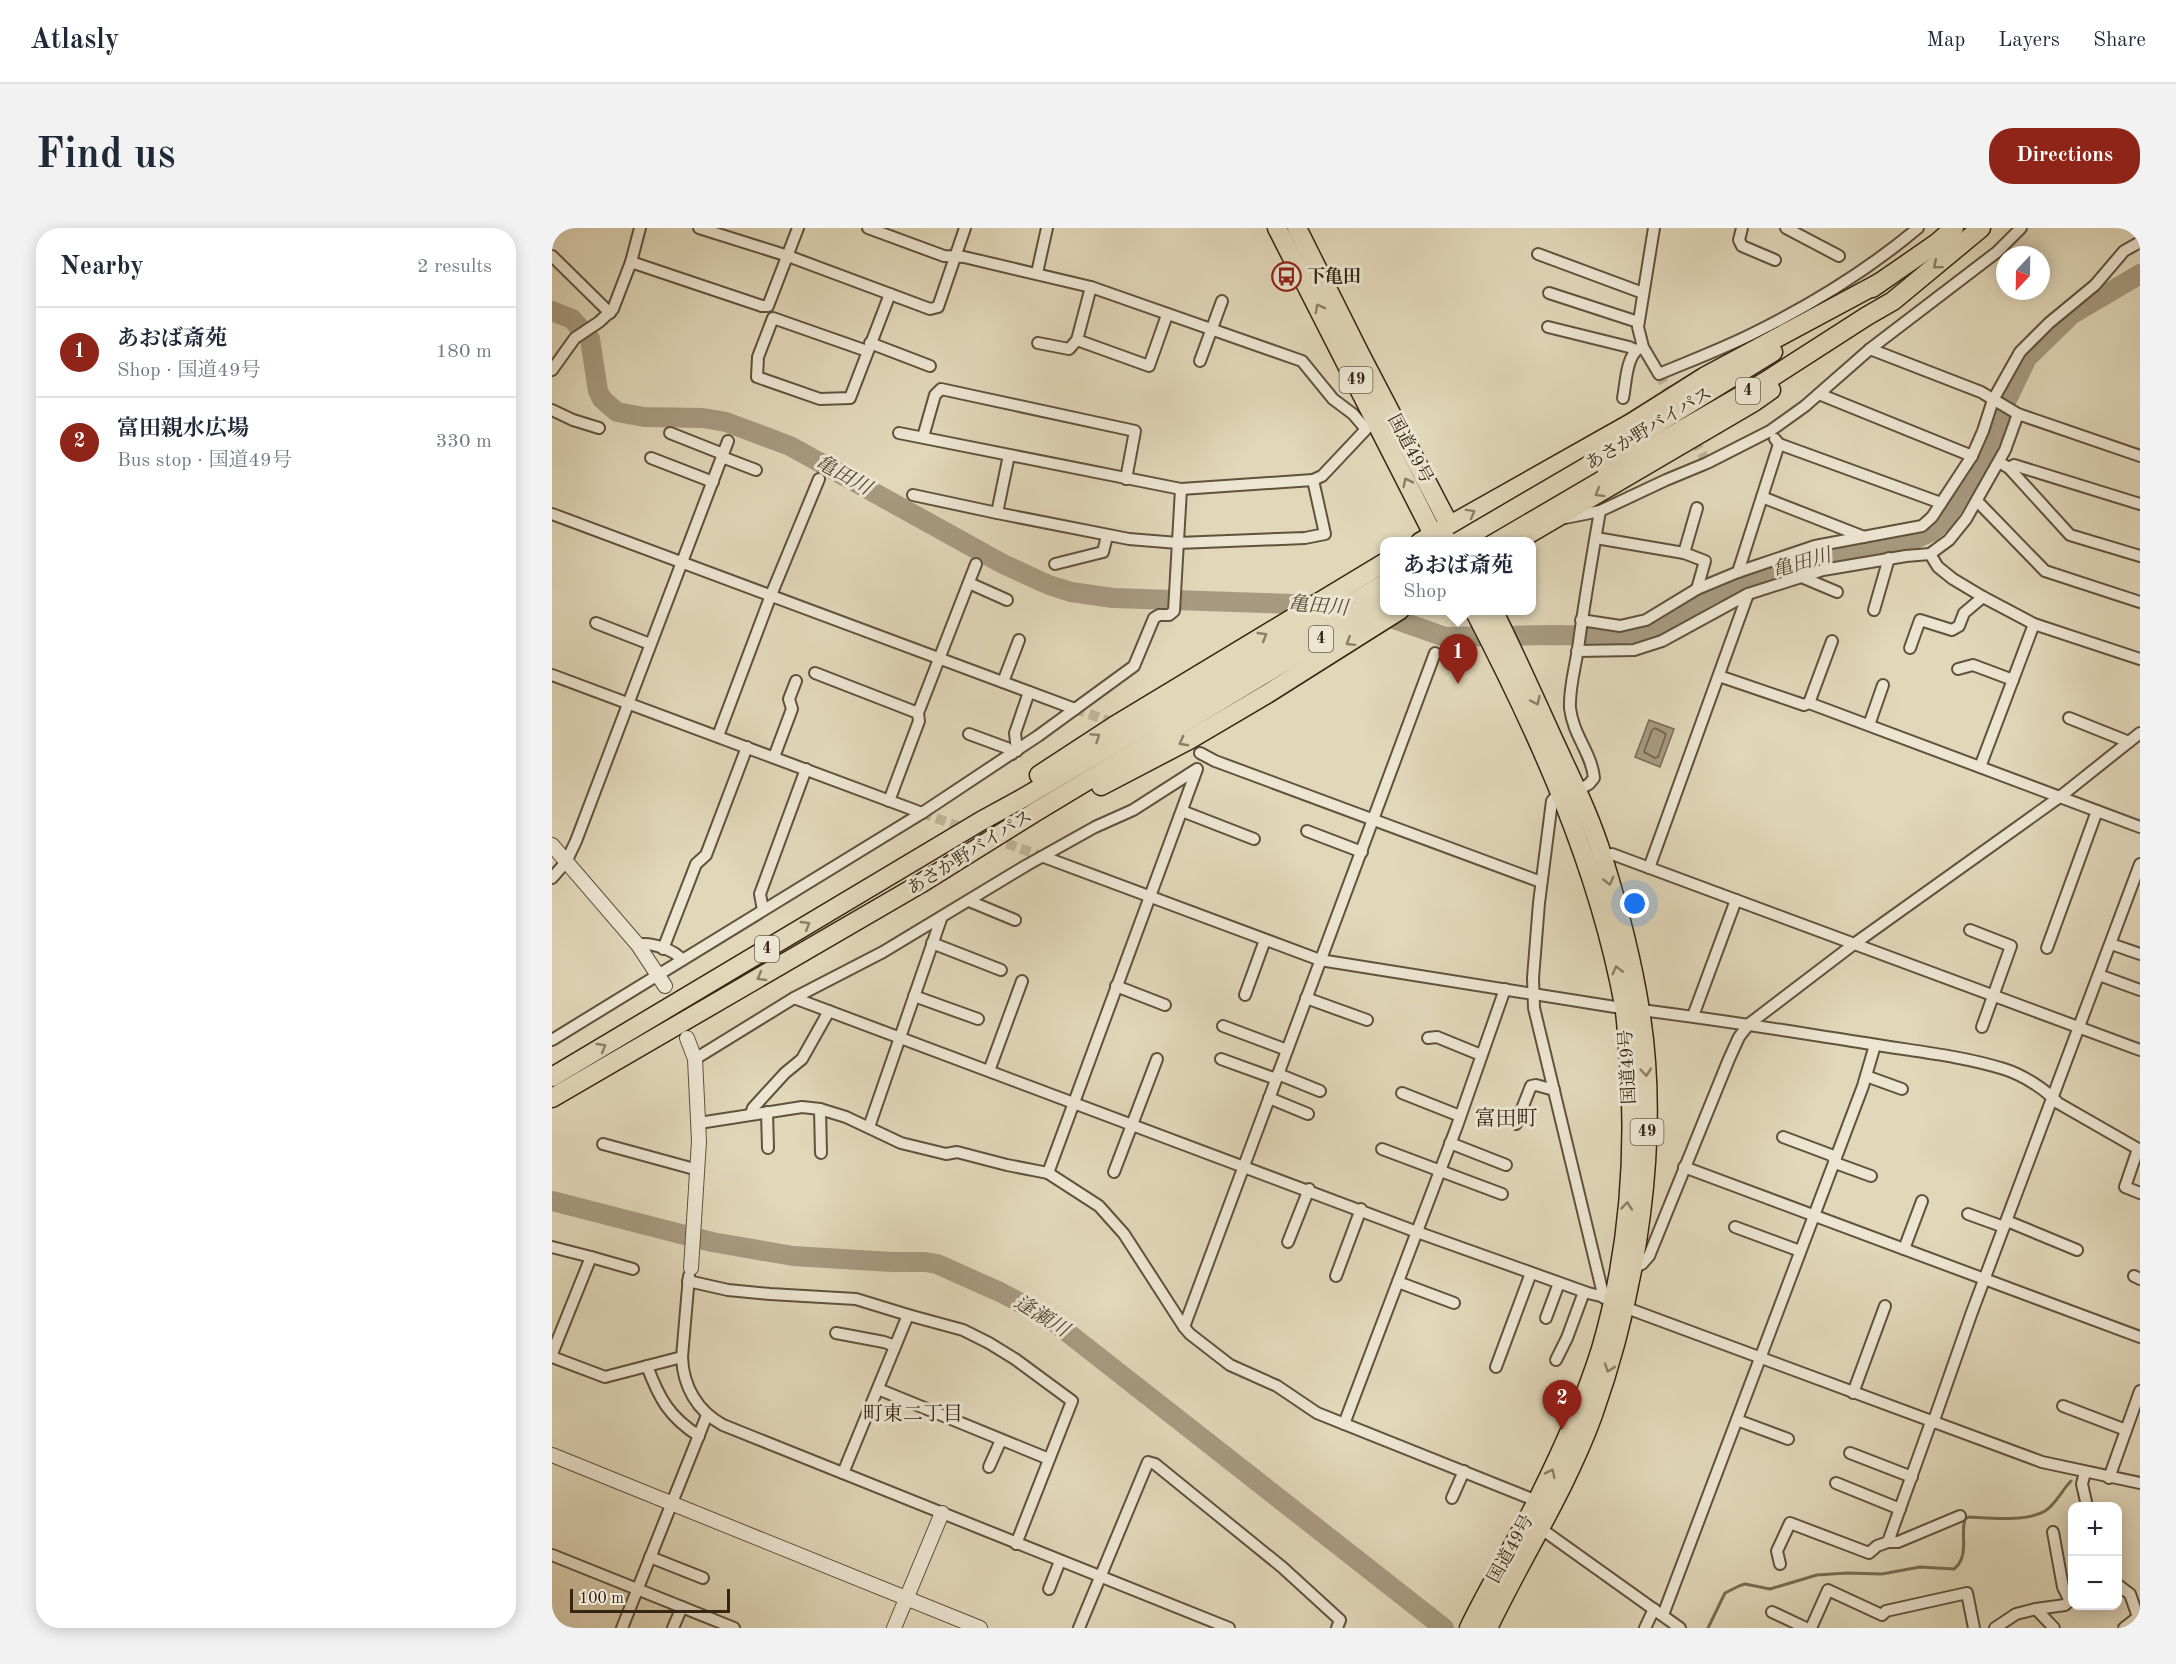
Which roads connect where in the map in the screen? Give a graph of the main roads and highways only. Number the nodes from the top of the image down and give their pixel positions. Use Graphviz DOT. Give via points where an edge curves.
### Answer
graph roads {
  1 [pos="1277,228"];
  2 [pos="1297,228"];
  3 [pos="1954,228"];
  4 [pos="1981,228"];
  5 [pos="1880,283"];
  6 [pos="1893,301"];
  7 [pos="1596,470"];
  8 [pos="1454,533"];
  9 [pos="1429,537"];
  10 [pos="1438,537"];
  11 [pos="1496,537"];
  12 [pos="1523,537"];
  13 [pos="1380,565"];
  14 [pos="1380,587"];
  15 [pos="1380,604"];
  16 [pos="1392,615"];
  17 [pos="1486,615"];
  18 [pos="1255,669"];
  19 [pos="1568,791"];
  20 [pos="981,821"];
  21 [pos="921,884"];
  22 [pos="1633,1009"];
  23 [pos="552,1077"];
  24 [pos="552,1098"];
  25 [pos="1613,1302"];
  26 [pos="1489,1613"];
  27 [pos="1469,1628"];
  9 -- 1 [label="highway, 国道49号 / 49, one-way"];
  2 -- 8 [label="highway, 国道49号 / 49"];
  3 -- 5 [label="highway, あさか野バイパス / 4"];
  4 -- 6 [label="highway, あさか野バイパス / 4, one-way"];
  5 -- 7 [label="highway, あさか野バイパス / 4"];
  8 -- 5 [label="highway, one-way" via="1704,378"];
  6 -- 7 [label="highway, あさか野バイパス / 4" via="1766,381"];
  6 -- 12 [label="highway, one-way" via="1871,322 1754,402"];
  7 -- 8 [label="highway, あさか野バイパス / 4, bridge"];
  7 -- 11 [label="highway, あさか野バイパス / 4"];
  8 -- 10 [label="highway"];
  20 -- 13 [label="highway, one-way" via="1014,792 1113,726"];
  14 -- 18 [label="highway, あさか野バイパス / 4"];
  15 -- 18 [label="highway, あさか野バイパス / 4"];
  16 -- 21 [label="highway, one-way" via="1188,740"];
  17 -- 19 [label="highway, 国道49号 / 49" via="1493,648"];
  17 -- 19 [label="highway, 国道49号 / 49, one-way" via="1512,647"];
  18 -- 20 [label="highway, あさか野バイパス / 4"];
  18 -- 21 [label="highway, あさか野バイパス / 4"];
  22 -- 19 [label="highway, 国道49号 / 49, one-way" via="1618,976"];
  19 -- 22 [label="highway, 国道49号 / 49, one-way" via="1603,856"];
  23 -- 20 [label="highway, あさか野バイパス / 4, one-way"];
  21 -- 24 [label="highway, あさか野バイパス / 4, one-way"];
  25 -- 22 [label="highway, 国道49号 / 49, one-way" via="1630,1179"];
  22 -- 25 [label="highway, 国道49号 / 49, one-way" via="1647,1078 1645,1186 1631,1269"];
  26 -- 25 [label="highway, 国道49号 / 49, one-way" via="1579,1407"];
  25 -- 26 [label="highway, 国道49号 / 49, one-way" via="1613,1356 1592,1418 1539,1528"];
  26 -- 27 [label="highway, 国道49号 / 49"];
}
